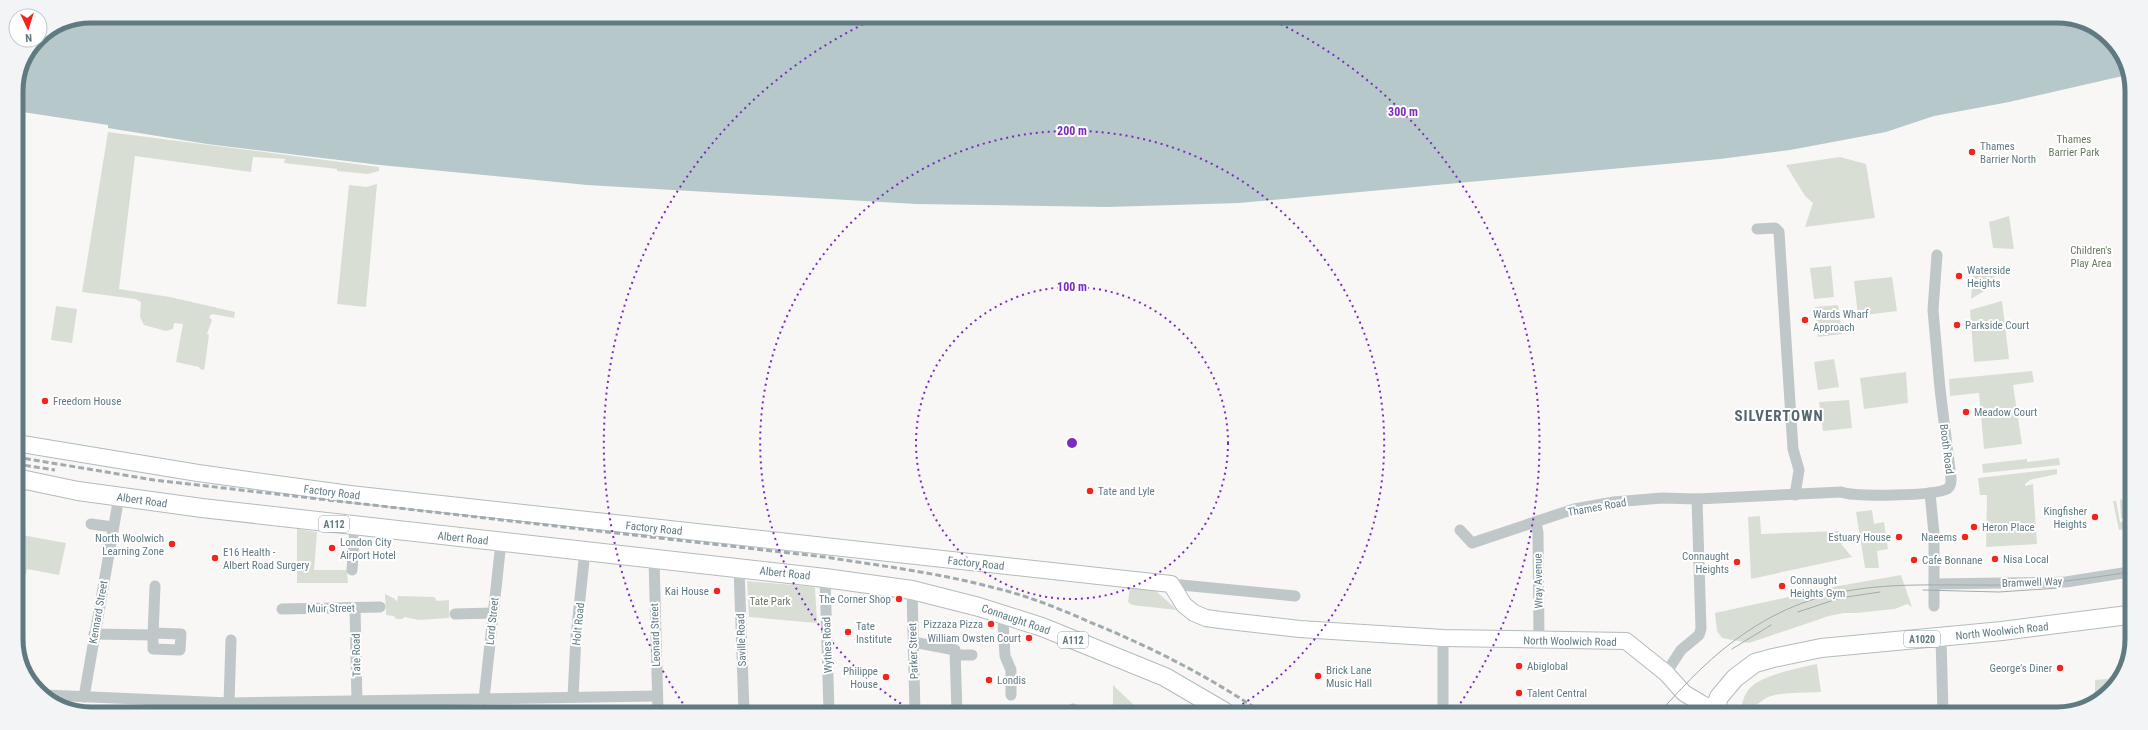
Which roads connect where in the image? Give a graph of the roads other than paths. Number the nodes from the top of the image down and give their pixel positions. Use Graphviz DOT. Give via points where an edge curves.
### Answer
graph roads {
  1 [pos="1757,230"];
  2 [pos="1937,255"];
  3 [pos="23,444"];
  4 [pos="23,479"];
  5 [pos="1930,493"];
  6 [pos="1795,495"];
  7 [pos="1697,499"];
  8 [pos="117,508"];
  9 [pos="1536,522"];
  10 [pos="91,524"];
  11 [pos="355,526"];
  12 [pos="113,528"];
  13 [pos="1460,530"];
  14 [pos="501,542"];
  15 [pos="585,551"];
  16 [pos="654,558"];
  17 [pos="739,568"];
  18 [pos="352,570"];
  19 [pos="2125,573"];
  20 [pos="825,578"];
  21 [pos="1934,580"];
  22 [pos="1171,584"];
  23 [pos="155,586"];
  24 [pos="912,590"];
  25 [pos="1294,596"];
  26 [pos="1934,606"];
  27 [pos="380,607"];
  28 [pos="355,608"];
  29 [pos="282,609"];
  30 [pos="493,613"];
  31 [pos="455,614"];
  32 [pos="1005,615"];
  33 [pos="2125,615"];
  34 [pos="94,634"];
  35 [pos="1941,637"];
  36 [pos="1443,638"];
  37 [pos="231,640"];
  38 [pos="1539,641"];
  39 [pos="913,642"];
  40 [pos="956,655"];
  41 [pos="972,655"];
  42 [pos="1666,673"];
  43 [pos="54,695"];
  44 [pos="658,696"];
  45 [pos="1011,696"];
  46 [pos="84,697"];
  47 [pos="573,698"];
  48 [pos="484,700"];
  49 [pos="357,702"];
  50 [pos="229,703"];
  51 [pos="658,707"];
  52 [pos="744,707"];
  53 [pos="829,707"];
  54 [pos="915,707"];
  55 [pos="957,707"];
  56 [pos="1216,707"];
  57 [pos="1443,707"];
  58 [pos="1708,707"];
  59 [pos="1716,707"];
  60 [pos="1943,707"];
  1 -- 6 [label="street" via="1775,228 1779,232 1793,449 1799,470"];
  2 -- 5 [label="street, Booth Road" via="1934,310 1951,484 1948,488"];
  3 -- 22 [label="street, Factory Road" via="198,473 350,494"];
  4 -- 11 [label="main road, Albert Road / A112" via="118,497"];
  5 -- 6 [label="street, Booth Road" via="1849,495 1841,492"];
  5 -- 21 [label="street" via="1934,534"];
  6 -- 7 [label="street, Thames Road"];
  7 -- 9 [label="street, Thames Road" via="1662,498 1614,502 1574,509"];
  7 -- 42 [label="street" via="1701,629 1699,635 1681,650"];
  8 -- 12 [label="street, Kennard Street"];
  9 -- 13 [label="street, Thames Road" via="1472,543"];
  9 -- 38 [label="street, Wray Avenue"];
  10 -- 12 [label="street"];
  11 -- 14 [label="main road, Albert Road / A112"];
  11 -- 18 [label="street"];
  12 -- 34 [label="street, Kennard Street"];
  14 -- 15 [label="main road, Albert Road / A112"];
  14 -- 30 [label="street, Lord Street"];
  15 -- 16 [label="main road, Albert Road / A112"];
  15 -- 47 [label="street, Holt Road" via="576,636"];
  16 -- 17 [label="main road, Albert Road / A112"];
  16 -- 44 [label="street, Leonard Street"];
  17 -- 20 [label="main road, Albert Road / A112"];
  17 -- 52 [label="street, Saville Road"];
  19 -- 21 [label="street, Bramwell Way" via="2066,582"];
  20 -- 24 [label="main road, Albert Road / A112"];
  20 -- 53 [label="street, Wythes Road"];
  21 -- 26 [label="street"];
  22 -- 25 [label="street, Factory Road"];
  22 -- 36 [label="street, North Woolwich Road" via="1184,605 1206,618 1300,629"];
  23 -- 34 [label="street" via="153,634"];
  24 -- 32 [label="main road, Connaught Road / A112"];
  24 -- 39 [label="street, Parker Street"];
  27 -- 28 [label="street, Muir Street"];
  28 -- 29 [label="street, Muir Street"];
  28 -- 49 [label="street, Tate Road"];
  30 -- 31 [label="street"];
  30 -- 48 [label="street, Lord Street"];
  32 -- 45 [label="street" via="1005,656 1011,670"];
  32 -- 56 [label="main road, Connaught Road / A112" via="1131,662 1164,677"];
  33 -- 35 [label="main road, North Woolwich Road / A1020"];
  34 -- 46 [label="street, Kennard Street"];
  35 -- 59 [label="main road, North Woolwich Road / A1020" via="1821,648 1761,661 1735,678 1720,697"];
  35 -- 60 [label="street"];
  36 -- 38 [label="street, North Woolwich Road"];
  36 -- 57 [label="street"];
  37 -- 50 [label="street"];
  38 -- 42 [label="street, North Woolwich Road" via="1626,641"];
  39 -- 40 [label="street" via="955,650"];
  39 -- 54 [label="street, Parker Street"];
  40 -- 41 [label="street"];
  40 -- 55 [label="street"];
  42 -- 58 [label="street, North Woolwich Road / A1020" via="1684,694"];
  43 -- 46 [label="street"];
  44 -- 47 [label="street"];
  44 -- 51 [label="street, Leonard Street"];
  46 -- 50 [label="street"];
  47 -- 48 [label="street"];
  48 -- 49 [label="street"];
  49 -- 50 [label="street"];
}
